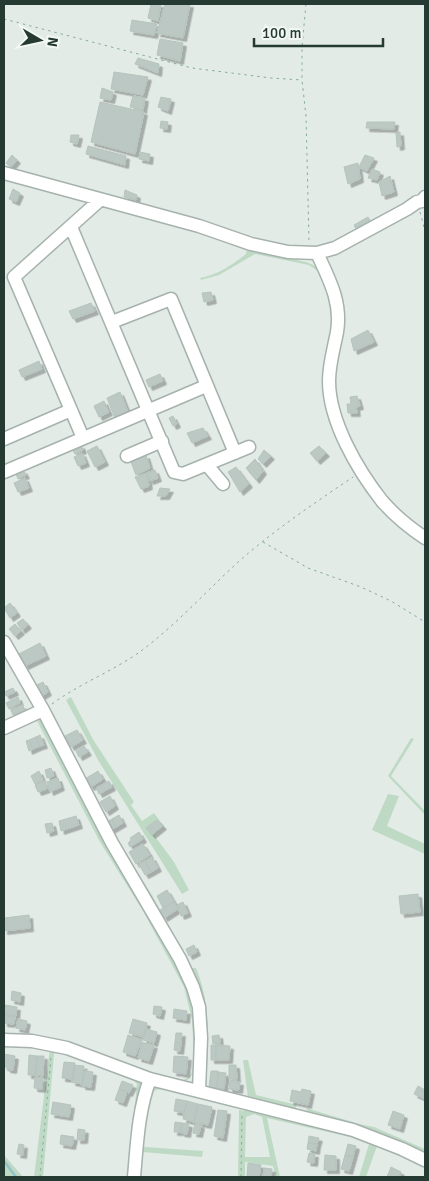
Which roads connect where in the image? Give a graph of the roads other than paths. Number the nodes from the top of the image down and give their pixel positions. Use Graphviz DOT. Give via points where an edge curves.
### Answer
graph roads {
  1 [pos="4,173"];
  2 [pos="421,199"];
  3 [pos="100,200"];
  4 [pos="71,226"];
  5 [pos="313,248"];
  6 [pos="112,322"];
  7 [pos="206,386"];
  8 [pos="71,410"];
  9 [pos="148,410"];
  10 [pos="83,438"];
  11 [pos="4,439"];
  12 [pos="162,441"];
  13 [pos="249,447"];
  14 [pos="235,453"];
  15 [pos="126,456"];
  16 [pos="207,465"];
  17 [pos="4,472"];
  18 [pos="223,484"];
  19 [pos="425,538"];
  20 [pos="4,642"];
  21 [pos="43,710"];
  22 [pos="4,728"];
  23 [pos="4,1040"];
  24 [pos="150,1079"];
  25 [pos="199,1092"];
  26 [pos="425,1160"];
  27 [pos="134,1177"];
  1 -- 3 [label="street"];
  2 -- 5 [label="street" via="342,245"];
  3 -- 4 [label="street"];
  3 -- 5 [label="street" via="199,226 251,244 288,252"];
  4 -- 6 [label="street"];
  4 -- 8 [label="street" via="14,277"];
  5 -- 19 [label="street" via="333,284 338,310 338,330 329,369 330,398 337,424 362,471 383,501"];
  6 -- 7 [label="street" via="171,299"];
  6 -- 9 [label="street"];
  7 -- 9 [label="street"];
  7 -- 14 [label="street"];
  8 -- 10 [label="street"];
  8 -- 11 [label="street"];
  9 -- 10 [label="street"];
  9 -- 12 [label="street"];
  10 -- 17 [label="street"];
  12 -- 15 [label="street"];
  12 -- 16 [label="street" via="174,472 183,474"];
  13 -- 14 [label="street"];
  14 -- 16 [label="street"];
  16 -- 18 [label="street"];
  20 -- 21 [label="street"];
  21 -- 22 [label="street"];
  21 -- 25 [label="street" via="112,843 193,987 199,1007 201,1038"];
  23 -- 24 [label="street" via="56,1045"];
  24 -- 25 [label="street"];
  24 -- 27 [label="street" via="140,1116"];
  25 -- 26 [label="street" via="353,1130"];
}
